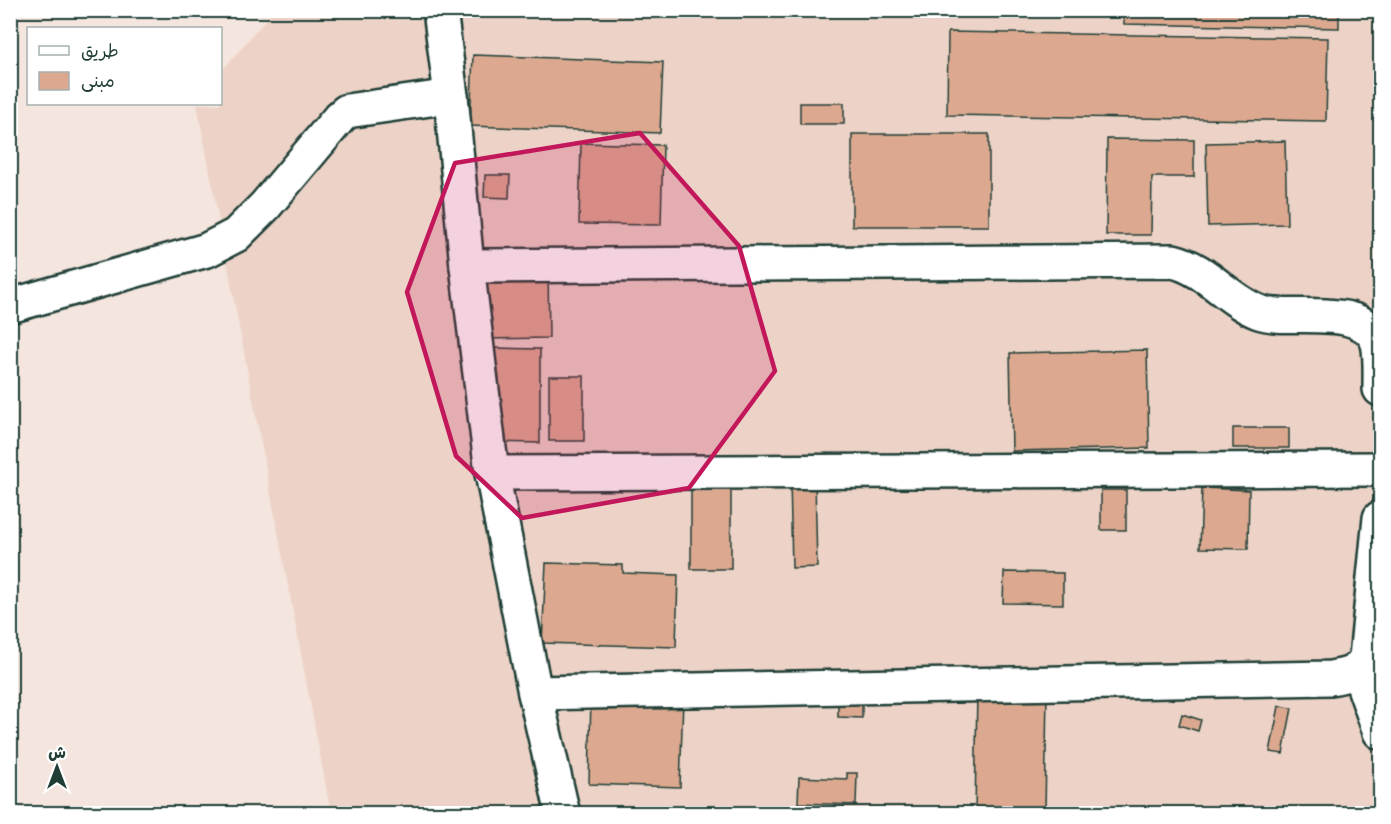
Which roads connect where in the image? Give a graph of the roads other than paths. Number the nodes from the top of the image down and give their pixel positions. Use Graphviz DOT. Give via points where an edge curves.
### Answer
graph roads {
  1 [pos="440,10"];
  2 [pos="451,96"];
  3 [pos="467,266"];
  4 [pos="10,306"];
  5 [pos="1380,389"];
  6 [pos="1380,469"];
  7 [pos="492,473"];
  8 [pos="1380,518"];
  9 [pos="1358,670"];
  10 [pos="535,693"];
  11 [pos="1380,732"];
  12 [pos="563,813"];
  1 -- 2 [label="street"];
  2 -- 3 [label="street"];
  2 -- 4 [label="street" via="347,111 236,235 207,250"];
  3 -- 5 [label="street" via="1173,261 1204,274 1240,303 1262,313 1340,317 1368,328 1377,342"];
  3 -- 7 [label="street"];
  6 -- 7 [label="street"];
  7 -- 10 [label="street"];
  8 -- 9 [label="street" via="1366,657"];
  9 -- 10 [label="street" via="1330,678"];
  9 -- 11 [label="street"];
  10 -- 12 [label="street"];
}
